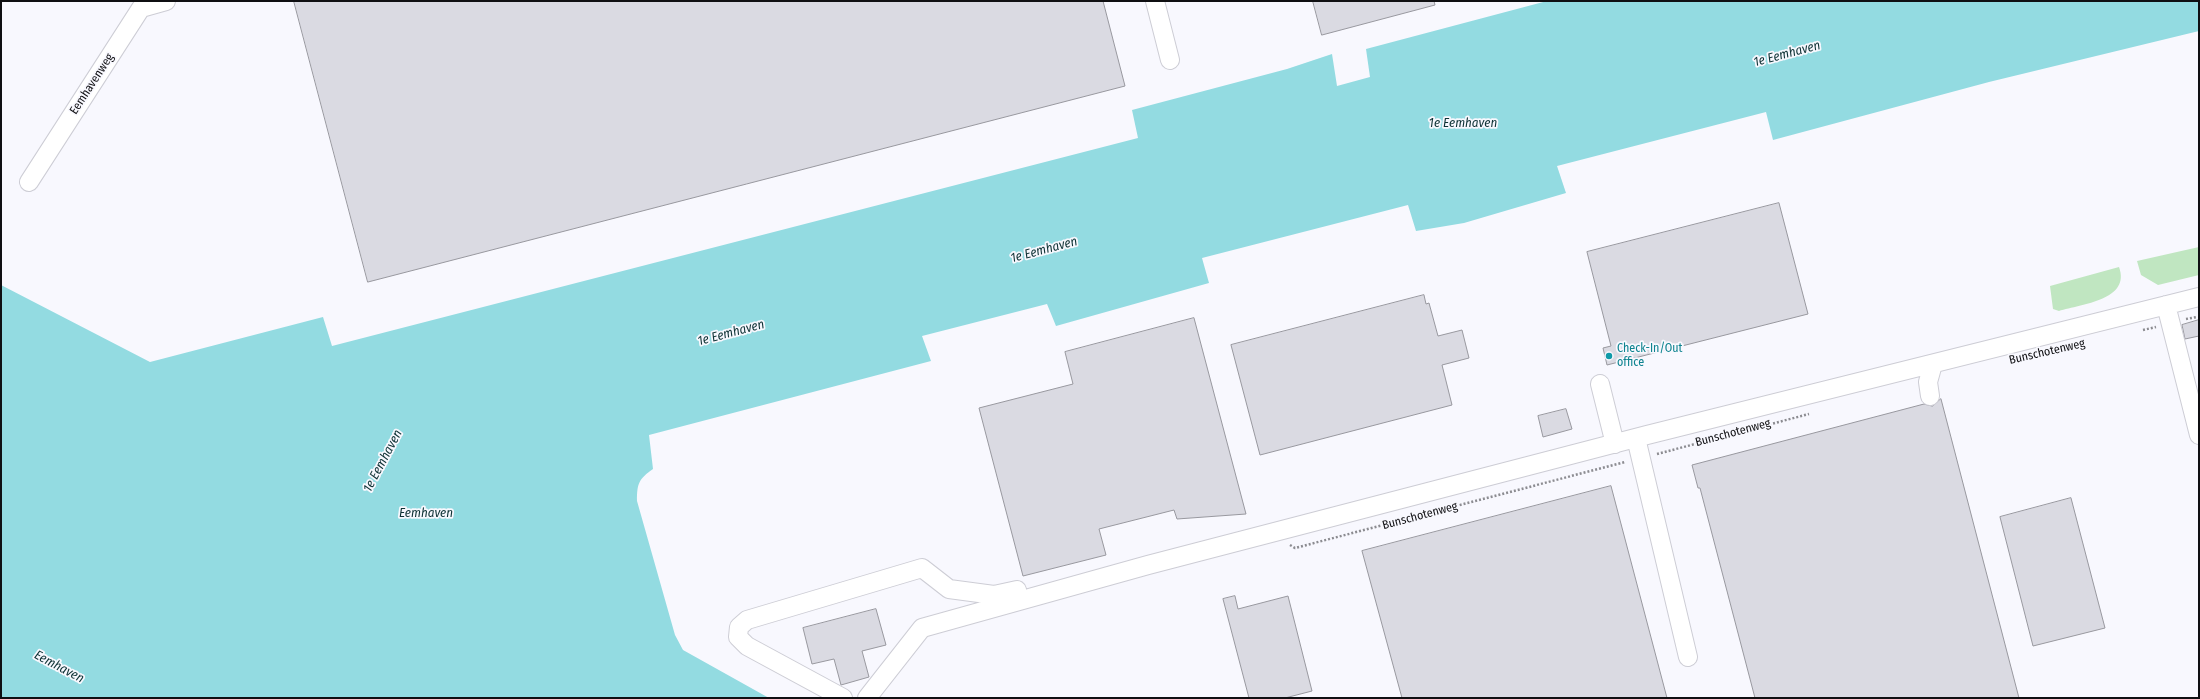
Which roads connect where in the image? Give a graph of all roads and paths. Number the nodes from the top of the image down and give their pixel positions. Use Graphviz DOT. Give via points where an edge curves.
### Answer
graph roads {
  1 [pos="166,1"];
  2 [pos="1155,1"];
  3 [pos="1170,60"];
  4 [pos="29,182"];
  5 [pos="2199,296"];
  6 [pos="2166,305"];
  7 [pos="2199,316"];
  8 [pos="2170,324"];
  9 [pos="2139,331"];
  10 [pos="1933,364"];
  11 [pos="1600,384"];
  12 [pos="1930,396"];
  13 [pos="1815,412"];
  14 [pos="2199,435"];
  15 [pos="1636,438"];
  16 [pos="1615,444"];
  17 [pos="1641,458"];
  18 [pos="1272,534"];
  19 [pos="1148,565"];
  20 [pos="1688,657"];
  21 [pos="843,698"];
  22 [pos="867,698"];
  1 -- 4 [label="street, Eemhavenweg" via="141,8"];
  2 -- 3 [label="street"];
  5 -- 6 [label="street, Bunschotenweg"];
  6 -- 8 [label="street"];
  6 -- 10 [label="street, Bunschotenweg"];
  7 -- 8 [label="path"];
  8 -- 9 [label="path"];
  8 -- 14 [label="street"];
  10 -- 12 [label="street" via="1928,382"];
  10 -- 15 [label="street, Bunschotenweg"];
  11 -- 16 [label="street"];
  13 -- 17 [label="path, Bunschotenweg"];
  15 -- 16 [label="street, Bunschotenweg"];
  15 -- 17 [label="street"];
  16 -- 18 [label="street, Bunschotenweg"];
  17 -- 18 [label="path, Bunschotenweg" via="1295,548"];
  17 -- 20 [label="street"];
  18 -- 19 [label="street, Bunschotenweg"];
  19 -- 21 [label="street" via="1134,559 994,595 949,589 922,568 747,620 739,627 738,637 747,646"];
  19 -- 22 [label="street, Bunschotenweg" via="922,628"];
}
